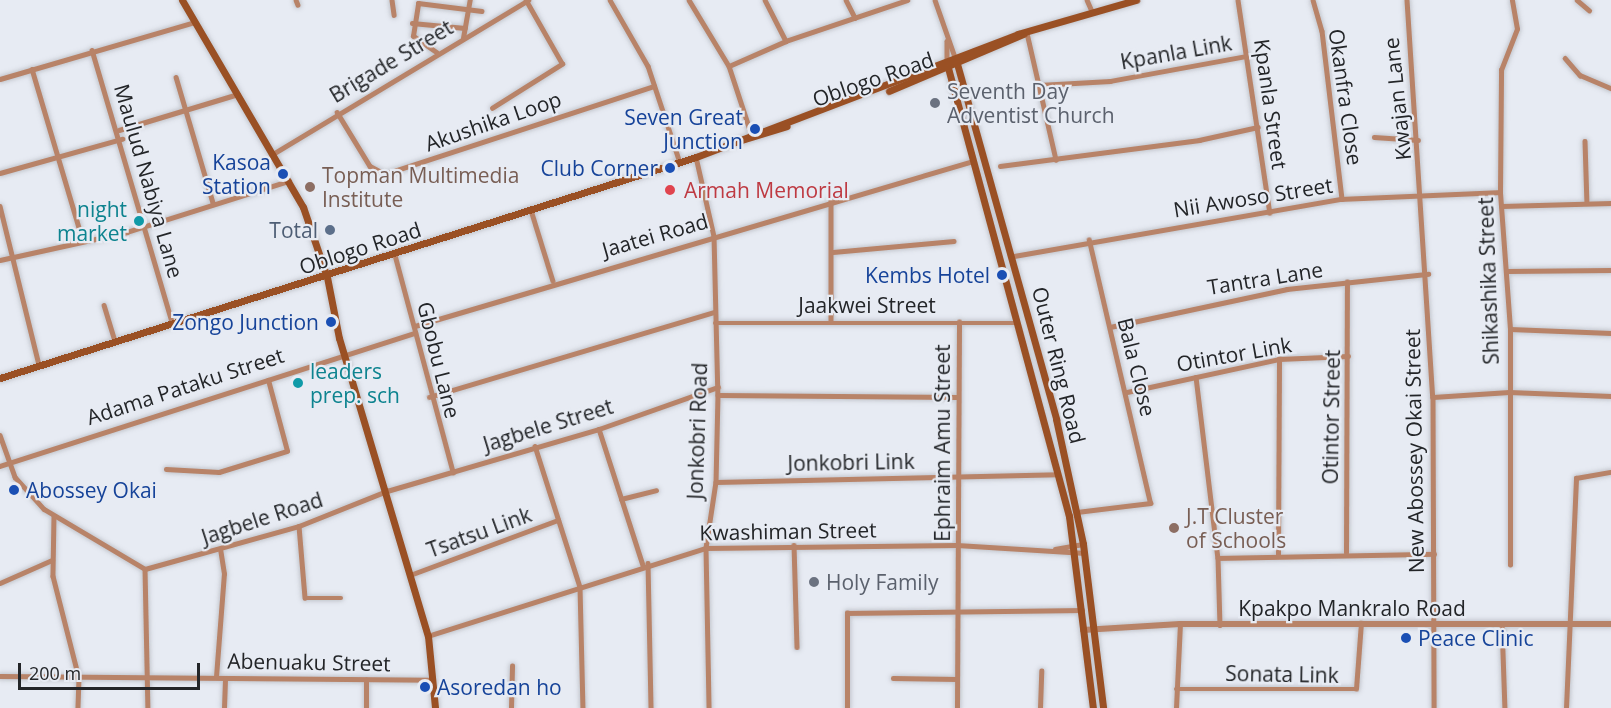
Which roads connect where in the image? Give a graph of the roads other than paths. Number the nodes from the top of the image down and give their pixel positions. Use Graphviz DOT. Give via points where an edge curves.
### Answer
graph roads {
  1 [pos="182,0"];
  2 [pos="392,0"];
  3 [pos="470,0"];
  4 [pos="610,0"];
  5 [pos="690,0"];
  6 [pos="765,0"];
  7 [pos="846,0"];
  8 [pos="907,0"];
  9 [pos="934,0"];
  10 [pos="1087,0"];
  11 [pos="1136,0"];
  12 [pos="1238,0"];
  13 [pos="1313,0"];
  14 [pos="1407,0"];
  15 [pos="1512,0"];
  16 [pos="1577,0"];
  17 [pos="527,1"];
  18 [pos="469,8"];
  19 [pos="1590,10"];
  20 [pos="482,11"];
  21 [pos="1092,11"];
  22 [pos="394,15"];
  23 [pos="855,18"];
  24 [pos="195,22"];
  25 [pos="412,23"];
  26 [pos="465,28"];
  27 [pos="1025,34"];
  28 [pos="463,38"];
  29 [pos="947,38"];
  30 [pos="786,40"];
  31 [pos="92,50"];
  32 [pos="436,53"];
  33 [pos="1246,56"];
  34 [pos="1565,58"];
  35 [pos="957,63"];
  36 [pos="729,66"];
  37 [pos="947,67"];
  38 [pos="32,69"];
  39 [pos="176,77"];
  40 [pos="0,79"];
  41 [pos="1039,85"];
  42 [pos="654,86"];
  43 [pos="1611,88"];
  44 [pos="238,94"];
  45 [pos="492,108"];
  46 [pos="186,111"];
  47 [pos="337,112"];
  48 [pos="1258,127"];
  49 [pos="119,130"];
  50 [pos="752,135"];
  51 [pos="1374,137"];
  52 [pos="122,139"];
  53 [pos="1418,140"];
  54 [pos="1585,141"];
  55 [pos="273,154"];
  56 [pos="696,157"];
  57 [pos="59,158"];
  58 [pos="680,160"];
  59 [pos="1056,160"];
  60 [pos="974,161"];
  61 [pos="1000,166"];
  62 [pos="0,173"];
  63 [pos="290,181"];
  64 [pos="1500,192"];
  65 [pos="1423,194"];
  66 [pos="831,198"];
  67 [pos="1342,199"];
  68 [pos="213,203"];
  69 [pos="1587,203"];
  70 [pos="1611,203"];
  71 [pos="0,206"];
  72 [pos="1502,206"];
  73 [pos="531,210"];
  74 [pos="1270,213"];
  75 [pos="146,225"];
  76 [pos="714,236"];
  77 [pos="82,238"];
  78 [pos="1089,240"];
  79 [pos="953,241"];
  80 [pos="833,252"];
  81 [pos="395,255"];
  82 [pos="13,256"];
  83 [pos="1014,256"];
  84 [pos="0,260"];
  85 [pos="1507,270"];
  86 [pos="1611,270"];
  87 [pos="1428,274"];
  88 [pos="327,277"];
  89 [pos="553,281"];
  90 [pos="1347,282"];
  91 [pos="104,305"];
  92 [pos="714,312"];
  93 [pos="831,320"];
  94 [pos="172,322"];
  95 [pos="959,322"];
  96 [pos="715,323"];
  97 [pos="1020,323"];
  98 [pos="415,326"];
  99 [pos="1110,327"];
  100 [pos="1510,329"];
  101 [pos="416,333"];
  102 [pos="1611,333"];
  103 [pos="115,340"];
  104 [pos="347,351"];
  105 [pos="1348,356"];
  106 [pos="1279,359"];
  107 [pos="39,365"];
  108 [pos="1196,377"];
  109 [pos="0,378"];
  110 [pos="268,380"];
  111 [pos="718,387"];
  112 [pos="1127,392"];
  113 [pos="1509,392"];
  114 [pos="718,395"];
  115 [pos="1611,396"];
  116 [pos="429,397"];
  117 [pos="958,397"];
  118 [pos="1433,397"];
  119 [pos="599,429"];
  120 [pos="0,435"];
  121 [pos="534,446"];
  122 [pos="9,463"];
  123 [pos="0,466"];
  124 [pos="166,469"];
  125 [pos="453,472"];
  126 [pos="1611,472"];
  127 [pos="1058,474"];
  128 [pos="955,477"];
  129 [pos="716,482"];
  130 [pos="656,490"];
  131 [pos="387,491"];
  132 [pos="621,499"];
  133 [pos="1077,513"];
  134 [pos="54,516"];
  135 [pos="558,520"];
  136 [pos="299,526"];
  137 [pos="1083,544"];
  138 [pos="794,545"];
  139 [pos="957,545"];
  140 [pos="1073,545"];
  141 [pos="706,548"];
  142 [pos="1056,549"];
  143 [pos="220,550"];
  144 [pos="1075,553"];
  145 [pos="1084,553"];
  146 [pos="1346,553"];
  147 [pos="1434,554"];
  148 [pos="1278,555"];
  149 [pos="1218,558"];
  150 [pos="52,560"];
  151 [pos="645,564"];
  152 [pos="1510,565"];
  153 [pos="145,569"];
  154 [pos="410,575"];
  155 [pos="0,583"];
  156 [pos="580,587"];
  157 [pos="341,598"];
  158 [pos="959,609"];
  159 [pos="1082,610"];
  160 [pos="1361,623"];
  161 [pos="1431,623"];
  162 [pos="1571,623"];
  163 [pos="1180,624"];
  164 [pos="1502,624"];
  165 [pos="1611,624"];
  166 [pos="1220,625"];
  167 [pos="1094,628"];
  168 [pos="1083,630"];
  169 [pos="428,636"];
  170 [pos="796,647"];
  171 [pos="512,666"];
  172 [pos="1041,670"];
  173 [pos="0,676"];
  174 [pos="216,677"];
  175 [pos="79,678"];
  176 [pos="149,678"];
  177 [pos="893,678"];
  178 [pos="225,679"];
  179 [pos="957,679"];
  180 [pos="366,680"];
  181 [pos="432,680"];
  182 [pos="1176,689"];
  183 [pos="78,708"];
  184 [pos="148,708"];
  185 [pos="224,708"];
  186 [pos="366,708"];
  187 [pos="435,708"];
  188 [pos="511,708"];
  189 [pos="583,708"];
  190 [pos="651,708"];
  191 [pos="709,708"];
  192 [pos="847,708"];
  193 [pos="957,708"];
  194 [pos="1041,708"];
  195 [pos="1093,708"];
  196 [pos="1103,708"];
  197 [pos="1176,708"];
  198 [pos="1434,708"];
  199 [pos="1505,708"];
  200 [pos="1566,708"];
  1 -- 24 [label="main road"];
  2 -- 22 [label="street"];
  3 -- 18 [label="street"];
  4 -- 42 [label="street"];
  5 -- 36 [label="street"];
  6 -- 30 [label="street"];
  7 -- 23 [label="street"];
  8 -- 23 [label="street"];
  9 -- 29 [label="street, Outer Ring Road"];
  10 -- 21 [label="street"];
  11 -- 21 [label="main road, Oblogo Road"];
  12 -- 33 [label="street, Kpanla Street"];
  13 -- 67 [label="street, Okanfra Close" via="1322,31"];
  14 -- 53 [label="street, Kwajan Lane"];
  15 -- 64 [label="street, Shikashika Street" via="1517,29 1501,70"];
  16 -- 19 [label="street"];
  17 -- 28 [label="street, Brigade Street"];
  17 -- 45 [label="street" via="562,64"];
  18 -- 20 [label="street"];
  18 -- 25 [label="street" via="420,1"];
  18 -- 26 [label="street"];
  21 -- 27 [label="main road, Oblogo Road"];
  23 -- 30 [label="street"];
  24 -- 31 [label="street"];
  24 -- 44 [label="main road"];
  25 -- 26 [label="street"];
  25 -- 32 [label="street" via="416,40"];
  26 -- 28 [label="street"];
  27 -- 35 [label="main road, Oblogo Road"];
  27 -- 41 [label="street"];
  28 -- 32 [label="street, Brigade Street"];
  29 -- 35 [label="street, Outer Ring Road"];
  29 -- 37 [label="street, Outer Ring Road"];
  30 -- 36 [label="street"];
  31 -- 38 [label="street"];
  31 -- 49 [label="street, Maulud Nabiya Lane"];
  32 -- 47 [label="street, Brigade Street"];
  33 -- 41 [label="street, Kpanla Link" via="1110,81"];
  33 -- 48 [label="street, Kpanla Street"];
  34 -- 43 [label="street" via="1580,75"];
  35 -- 37 [label="main road, Oblogo Road"];
  35 -- 83 [label="main road, Outer Ring Road"];
  36 -- 50 [label="street"];
  37 -- 50 [label="main road, Oblogo Road"];
  37 -- 60 [label="main road, Outer Ring Road"];
  38 -- 40 [label="street"];
  38 -- 57 [label="street"];
  39 -- 46 [label="street"];
  41 -- 59 [label="street"];
  42 -- 47 [label="street, Akushika Loop" via="385,174 370,166"];
  42 -- 58 [label="street"];
  44 -- 46 [label="street"];
  44 -- 55 [label="main road"];
  46 -- 49 [label="street"];
  46 -- 68 [label="street"];
  47 -- 55 [label="street, Brigade Street"];
  48 -- 59 [label="street"];
  48 -- 74 [label="street, Kpanla Street"];
  49 -- 52 [label="street, Maulud Nabiya Lane"];
  50 -- 56 [label="main road, Oblogo Road"];
  51 -- 53 [label="street"];
  52 -- 57 [label="street"];
  52 -- 75 [label="street, Maulud Nabiya Lane"];
  53 -- 65 [label="street, Kwajan Lane"];
  54 -- 69 [label="street"];
  55 -- 63 [label="main road"];
  56 -- 58 [label="main road, Oblogo Road"];
  56 -- 76 [label="street, Jonkobri Road"];
  57 -- 62 [label="street"];
  57 -- 77 [label="street"];
  58 -- 73 [label="main road, Oblogo Road"];
  59 -- 61 [label="street"];
  60 -- 66 [label="street, Jaatei Road"];
  60 -- 97 [label="main road, Outer Ring Road"];
  63 -- 68 [label="street"];
  63 -- 88 [label="main road"];
  64 -- 65 [label="street, Nii Awoso Street"];
  64 -- 72 [label="street, Shikashika Street"];
  65 -- 67 [label="street, Nii Awoso Street"];
  65 -- 87 [label="street, New Abossey Okai Street"];
  66 -- 76 [label="street, Jaatei Road"];
  66 -- 80 [label="street"];
  67 -- 74 [label="street, Nii Awoso Street"];
  68 -- 75 [label="street"];
  69 -- 70 [label="street"];
  69 -- 72 [label="street"];
  71 -- 82 [label="street"];
  72 -- 85 [label="street, Shikashika Street"];
  73 -- 81 [label="main road, Oblogo Road"];
  73 -- 89 [label="street"];
  74 -- 78 [label="street, Nii Awoso Street"];
  75 -- 77 [label="street"];
  75 -- 94 [label="street, Maulud Nabiya Lane"];
  76 -- 89 [label="street, Jaatei Road"];
  76 -- 92 [label="street, Jonkobri Road"];
  77 -- 82 [label="street"];
  78 -- 83 [label="street, Nii Awoso Street"];
  78 -- 99 [label="street, Bala Close"];
  79 -- 80 [label="street"];
  80 -- 93 [label="street"];
  81 -- 88 [label="main road, Oblogo Road"];
  81 -- 98 [label="street, Gbobu Lane"];
  82 -- 84 [label="street"];
  82 -- 107 [label="street"];
  83 -- 133 [label="main road, Outer Ring Road"];
  85 -- 86 [label="street"];
  85 -- 100 [label="street, Shikashika Street"];
  87 -- 90 [label="street, Tantra Lane"];
  87 -- 118 [label="street, New Abossey Okai Street"];
  88 -- 94 [label="main road, Oblogo Road"];
  88 -- 104 [label="main road" via="339,338"];
  89 -- 98 [label="street, Jaatei Road"];
  90 -- 99 [label="street, Tantra Lane" via="1220,301"];
  90 -- 105 [label="street, Otintor Street"];
  91 -- 103 [label="street"];
  92 -- 96 [label="street, Jonkobri Road"];
  92 -- 116 [label="street"];
  93 -- 95 [label="street, Jaakwei Street"];
  93 -- 96 [label="street, Jaakwei Street"];
  94 -- 103 [label="main road, Oblogo Road"];
  95 -- 97 [label="street, Jaakwei Street"];
  95 -- 117 [label="street, Ephraim Amu Street"];
  96 -- 111 [label="street, Jonkobri Road"];
  97 -- 127 [label="main road, Outer Ring Road"];
  98 -- 101 [label="street, Gbobu Lane"];
  99 -- 112 [label="street, Bala Close"];
  100 -- 102 [label="street"];
  100 -- 113 [label="street, Shikashika Street"];
  101 -- 104 [label="street, Adama Pataku Street"];
  101 -- 116 [label="street, Gbobu Lane"];
  103 -- 107 [label="main road, Oblogo Road"];
  104 -- 110 [label="street, Adama Pataku Street"];
  104 -- 131 [label="main road"];
  105 -- 106 [label="street, Otintor Link"];
  105 -- 146 [label="street, Otintor Street"];
  106 -- 108 [label="street, Otintor Link"];
  106 -- 148 [label="street"];
  107 -- 109 [label="main road, Oblogo Road"];
  108 -- 112 [label="street, Otintor Link"];
  108 -- 149 [label="street"];
  110 -- 122 [label="street, Adama Pataku Street"];
  110 -- 124 [label="street" via="287,451 219,472"];
  111 -- 114 [label="street, Jonkobri Road"];
  111 -- 119 [label="street, Jagbele Street"];
  112 -- 133 [label="street, Bala Close" via="1149,503"];
  113 -- 115 [label="street"];
  113 -- 118 [label="street"];
  113 -- 152 [label="street, Shikashika Street"];
  114 -- 117 [label="street"];
  114 -- 129 [label="street, Jonkobri Road"];
  116 -- 125 [label="street, Gbobu Lane"];
  117 -- 128 [label="street, Ephraim Amu Street"];
  118 -- 147 [label="street, New Abossey Okai Street"];
  119 -- 121 [label="street, Jagbele Street"];
  119 -- 132 [label="street"];
  120 -- 122 [label="street"];
  121 -- 125 [label="street, Jagbele Street"];
  121 -- 135 [label="street"];
  122 -- 123 [label="street, Adama Pataku Street"];
  122 -- 134 [label="street" via="17,481"];
  125 -- 131 [label="street, Jagbele Street"];
  126 -- 162 [label="street" via="1576,478"];
  127 -- 128 [label="street, Jonkobri Link"];
  127 -- 140 [label="main road, Outer Ring Road"];
  128 -- 129 [label="street, Jonkobri Link"];
  128 -- 139 [label="street, Ephraim Amu Street"];
  129 -- 141 [label="street, Jonkobri Road"];
  130 -- 132 [label="street"];
  131 -- 136 [label="street, Jagbele Road"];
  131 -- 154 [label="main road"];
  132 -- 151 [label="street"];
  133 -- 137 [label="main road, Outer Ring Road"];
  134 -- 150 [label="street"];
  134 -- 153 [label="street"];
  135 -- 154 [label="street, Tsatsu Link"];
  135 -- 156 [label="street"];
  136 -- 143 [label="street, Jagbele Road"];
  136 -- 157 [label="street" via="305,598"];
  137 -- 140 [label="street, Kwashiman Street"];
  137 -- 145 [label="main road, Outer Ring Road"];
  138 -- 139 [label="street, Kwashiman Street"];
  138 -- 141 [label="street, Kwashiman Street"];
  138 -- 170 [label="street"];
  139 -- 142 [label="street, Kwashiman Street"];
  139 -- 158 [label="street, Ephraim Amu Street"];
  140 -- 142 [label="street, Kwashiman Street"];
  140 -- 144 [label="main road, Outer Ring Road"];
  141 -- 151 [label="street, Kwashiman Street"];
  141 -- 191 [label="street, Jonkobri Road"];
  142 -- 144 [label="street, Kwashiman Street"];
  143 -- 153 [label="street, Jagbele Road"];
  143 -- 174 [label="street" via="224,574"];
  144 -- 145 [label="street, Kwashiman Street"];
  144 -- 159 [label="main road, Outer Ring Road"];
  145 -- 167 [label="main road, Outer Ring Road"];
  146 -- 147 [label="street"];
  146 -- 148 [label="street"];
  147 -- 161 [label="street, New Abossey Okai Street"];
  148 -- 149 [label="street"];
  149 -- 166 [label="street"];
  150 -- 155 [label="street"];
  150 -- 175 [label="street"];
  151 -- 156 [label="street, Kwashiman Street"];
  151 -- 190 [label="street"];
  153 -- 176 [label="street"];
  154 -- 169 [label="main road"];
  156 -- 169 [label="street, Kwashiman Street"];
  156 -- 189 [label="street"];
  158 -- 159 [label="street"];
  158 -- 179 [label="street, Ephraim Amu Street"];
  158 -- 192 [label="street" via="847,613"];
  159 -- 168 [label="main road, Outer Ring Road"];
  160 -- 161 [label="street, Kpakpo Mankralo Road"];
  160 -- 166 [label="street, Kpakpo Mankralo Road"];
  160 -- 182 [label="street, Sonata Link" via="1356,689"];
  161 -- 164 [label="street, Kpakpo Mankralo Road"];
  161 -- 198 [label="street, New Abossey Okai Street"];
  162 -- 164 [label="street, Kpakpo Mankralo Road"];
  162 -- 165 [label="street, Kpakpo Mankralo Road"];
  162 -- 200 [label="street"];
  163 -- 166 [label="street, Kpakpo Mankralo Road"];
  163 -- 167 [label="street, Kpakpo Mankralo Road"];
  163 -- 182 [label="street"];
  164 -- 199 [label="street"];
  167 -- 168 [label="street, Kpakpo Mankralo Road"];
  167 -- 196 [label="main road, Outer Ring Road"];
  168 -- 195 [label="main road, Outer Ring Road"];
  169 -- 181 [label="main road"];
  171 -- 188 [label="street"];
  172 -- 194 [label="street"];
  173 -- 175 [label="street, Abenuaku Street"];
  174 -- 176 [label="street, Abenuaku Street"];
  174 -- 178 [label="street, Abenuaku Street"];
  175 -- 176 [label="street, Abenuaku Street"];
  175 -- 183 [label="street"];
  176 -- 184 [label="street"];
  177 -- 179 [label="street"];
  178 -- 180 [label="street, Abenuaku Street"];
  178 -- 185 [label="street"];
  179 -- 193 [label="street, Ephraim Amu Street"];
  180 -- 181 [label="street, Abenuaku Street"];
  180 -- 186 [label="street"];
  181 -- 187 [label="main road"];
  182 -- 197 [label="street"];
}
